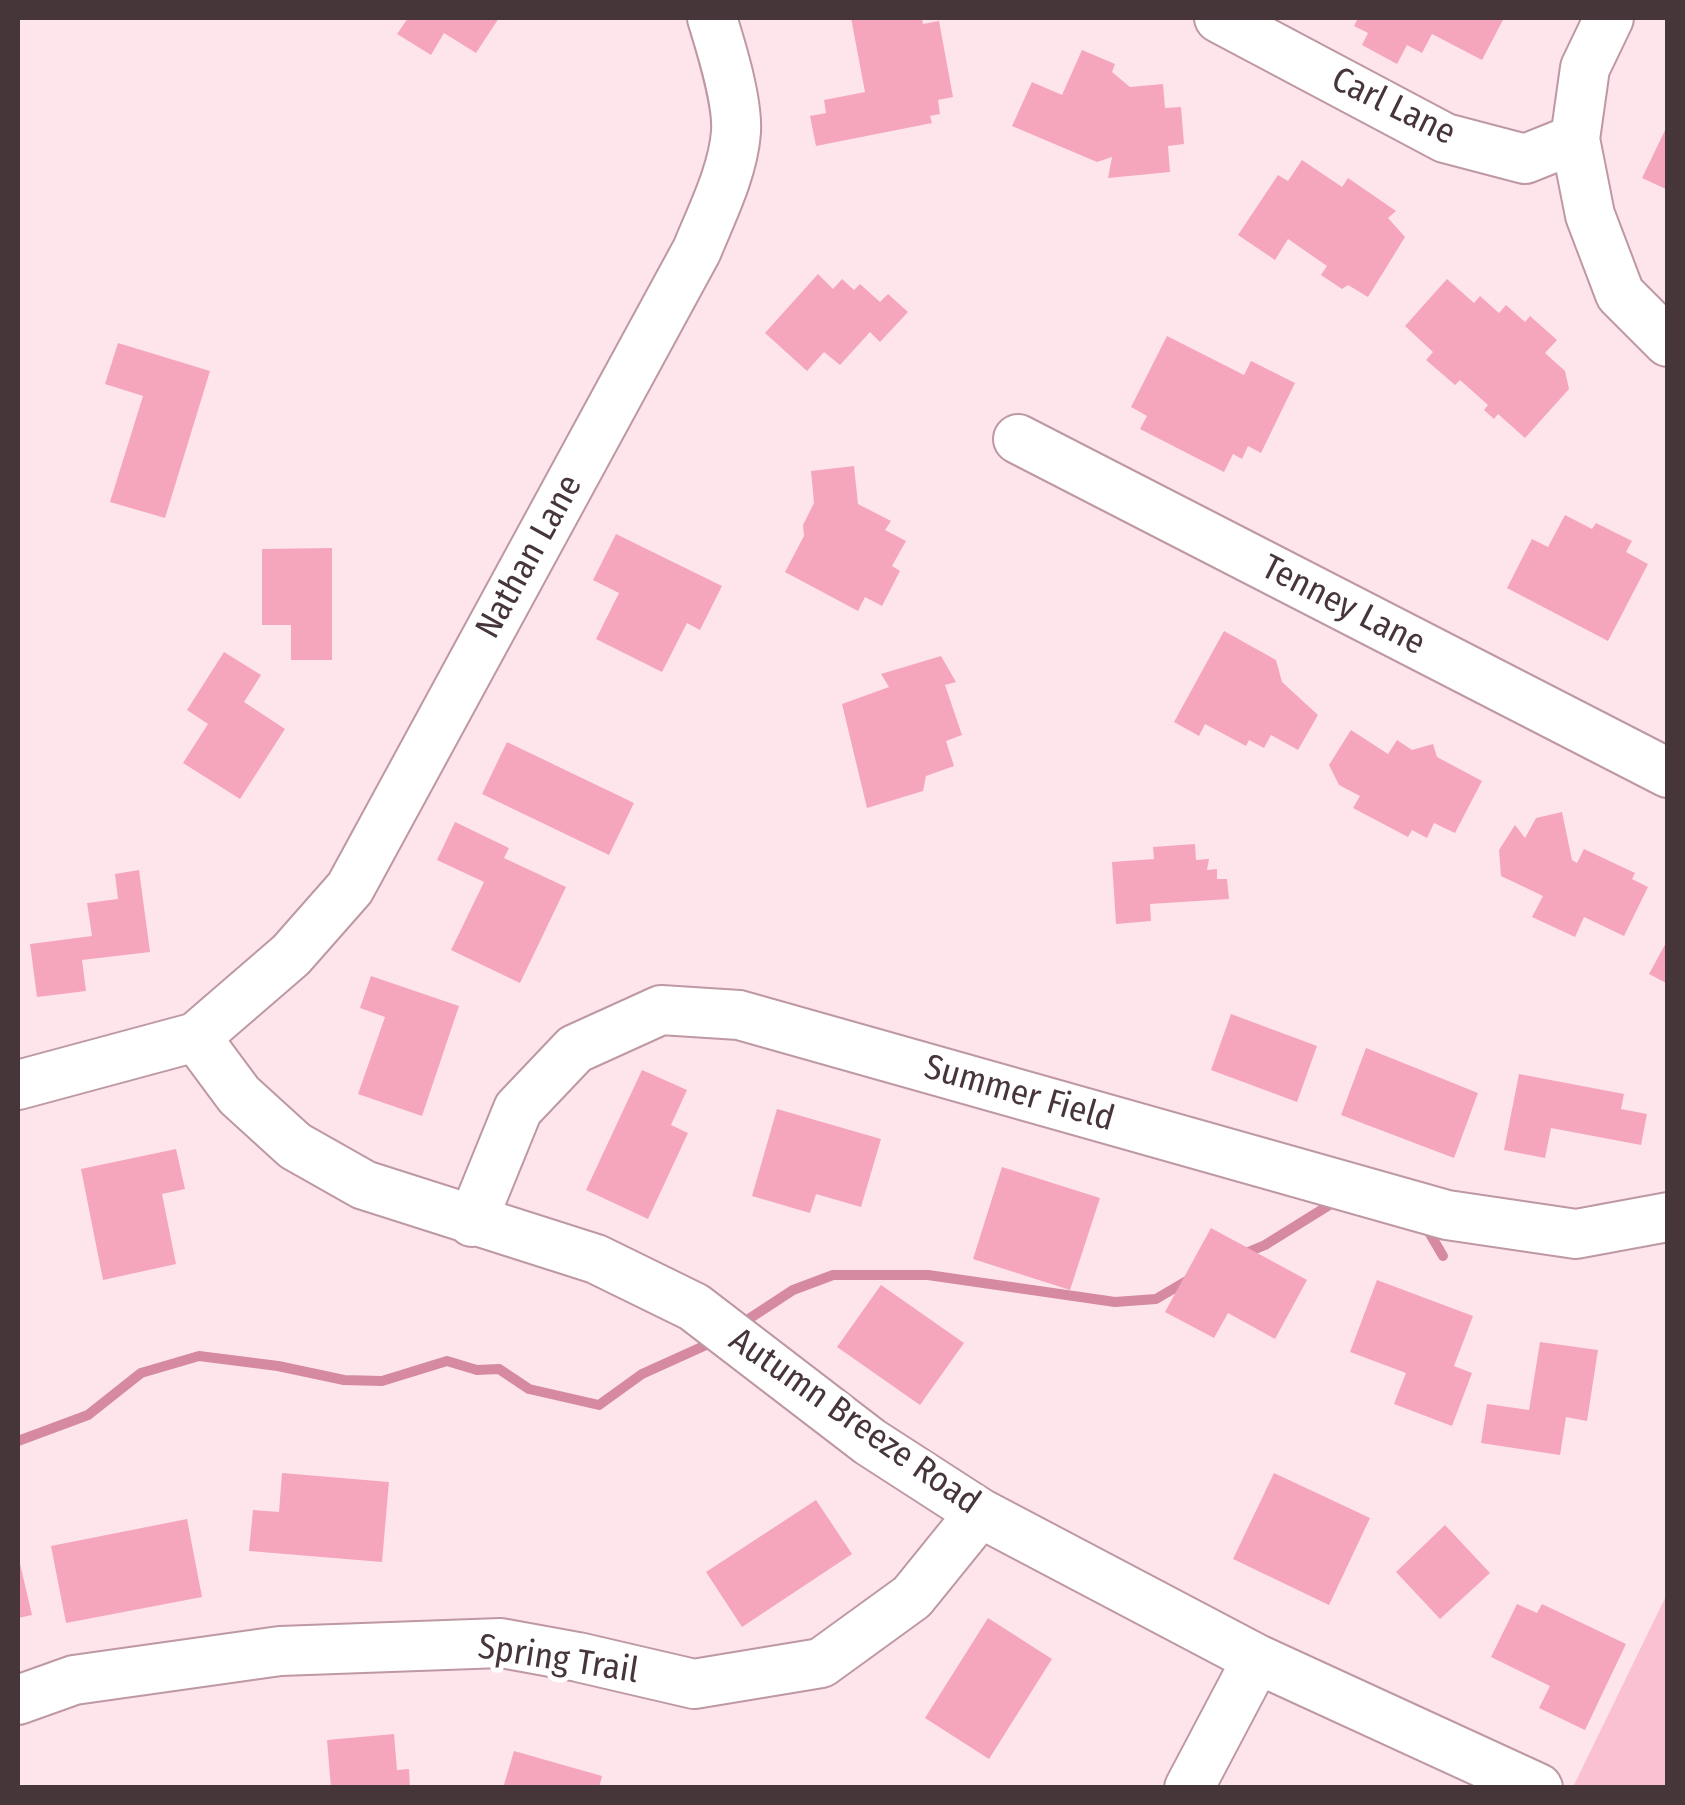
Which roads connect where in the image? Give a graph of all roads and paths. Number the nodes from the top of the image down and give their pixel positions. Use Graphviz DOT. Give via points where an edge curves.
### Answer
graph roads {
  1 [pos="712,18"];
  2 [pos="1219,18"];
  3 [pos="1609,18"];
  4 [pos="1575,139"];
  5 [pos="1668,342"];
  6 [pos="1018,439"];
  7 [pos="1668,773"];
  8 [pos="196,1037"];
  9 [pos="18,1085"];
  10 [pos="1668,1217"];
  11 [pos="472,1222"];
  12 [pos="980,1513"];
  13 [pos="1258,1659"];
  14 [pos="18,1700"];
  15 [pos="1189,1788"];
  16 [pos="1538,1788"];
  1 -- 8 [label="street, Nathan Lane" via="736,131 697,250 350,888 291,955"];
  2 -- 4 [label="street, Carl Lane" via="1445,138 1525,159"];
  3 -- 4 [label="street" via="1585,68"];
  4 -- 5 [label="street" via="1590,215 1620,294"];
  6 -- 7 [label="street, Tenney Lane"];
  8 -- 9 [label="street"];
  8 -- 11 [label="street, Autumn Breeze Road" via="239,1095 295,1146 364,1185"];
  10 -- 11 [label="street, Summer Field" via="1576,1234 1447,1216 740,1014 661,1010 575,1048 518,1109"];
  11 -- 12 [label="street, Autumn Breeze Road" via="596,1259 694,1307 870,1442"];
  12 -- 13 [label="street, Autumn Breeze Road"];
  12 -- 14 [label="street, Spring Trail" via="912,1597 821,1663 694,1684 501,1643 280,1651 74,1680"];
  13 -- 15 [label="street"];
  13 -- 16 [label="street, Autumn Breeze Road"];
}
